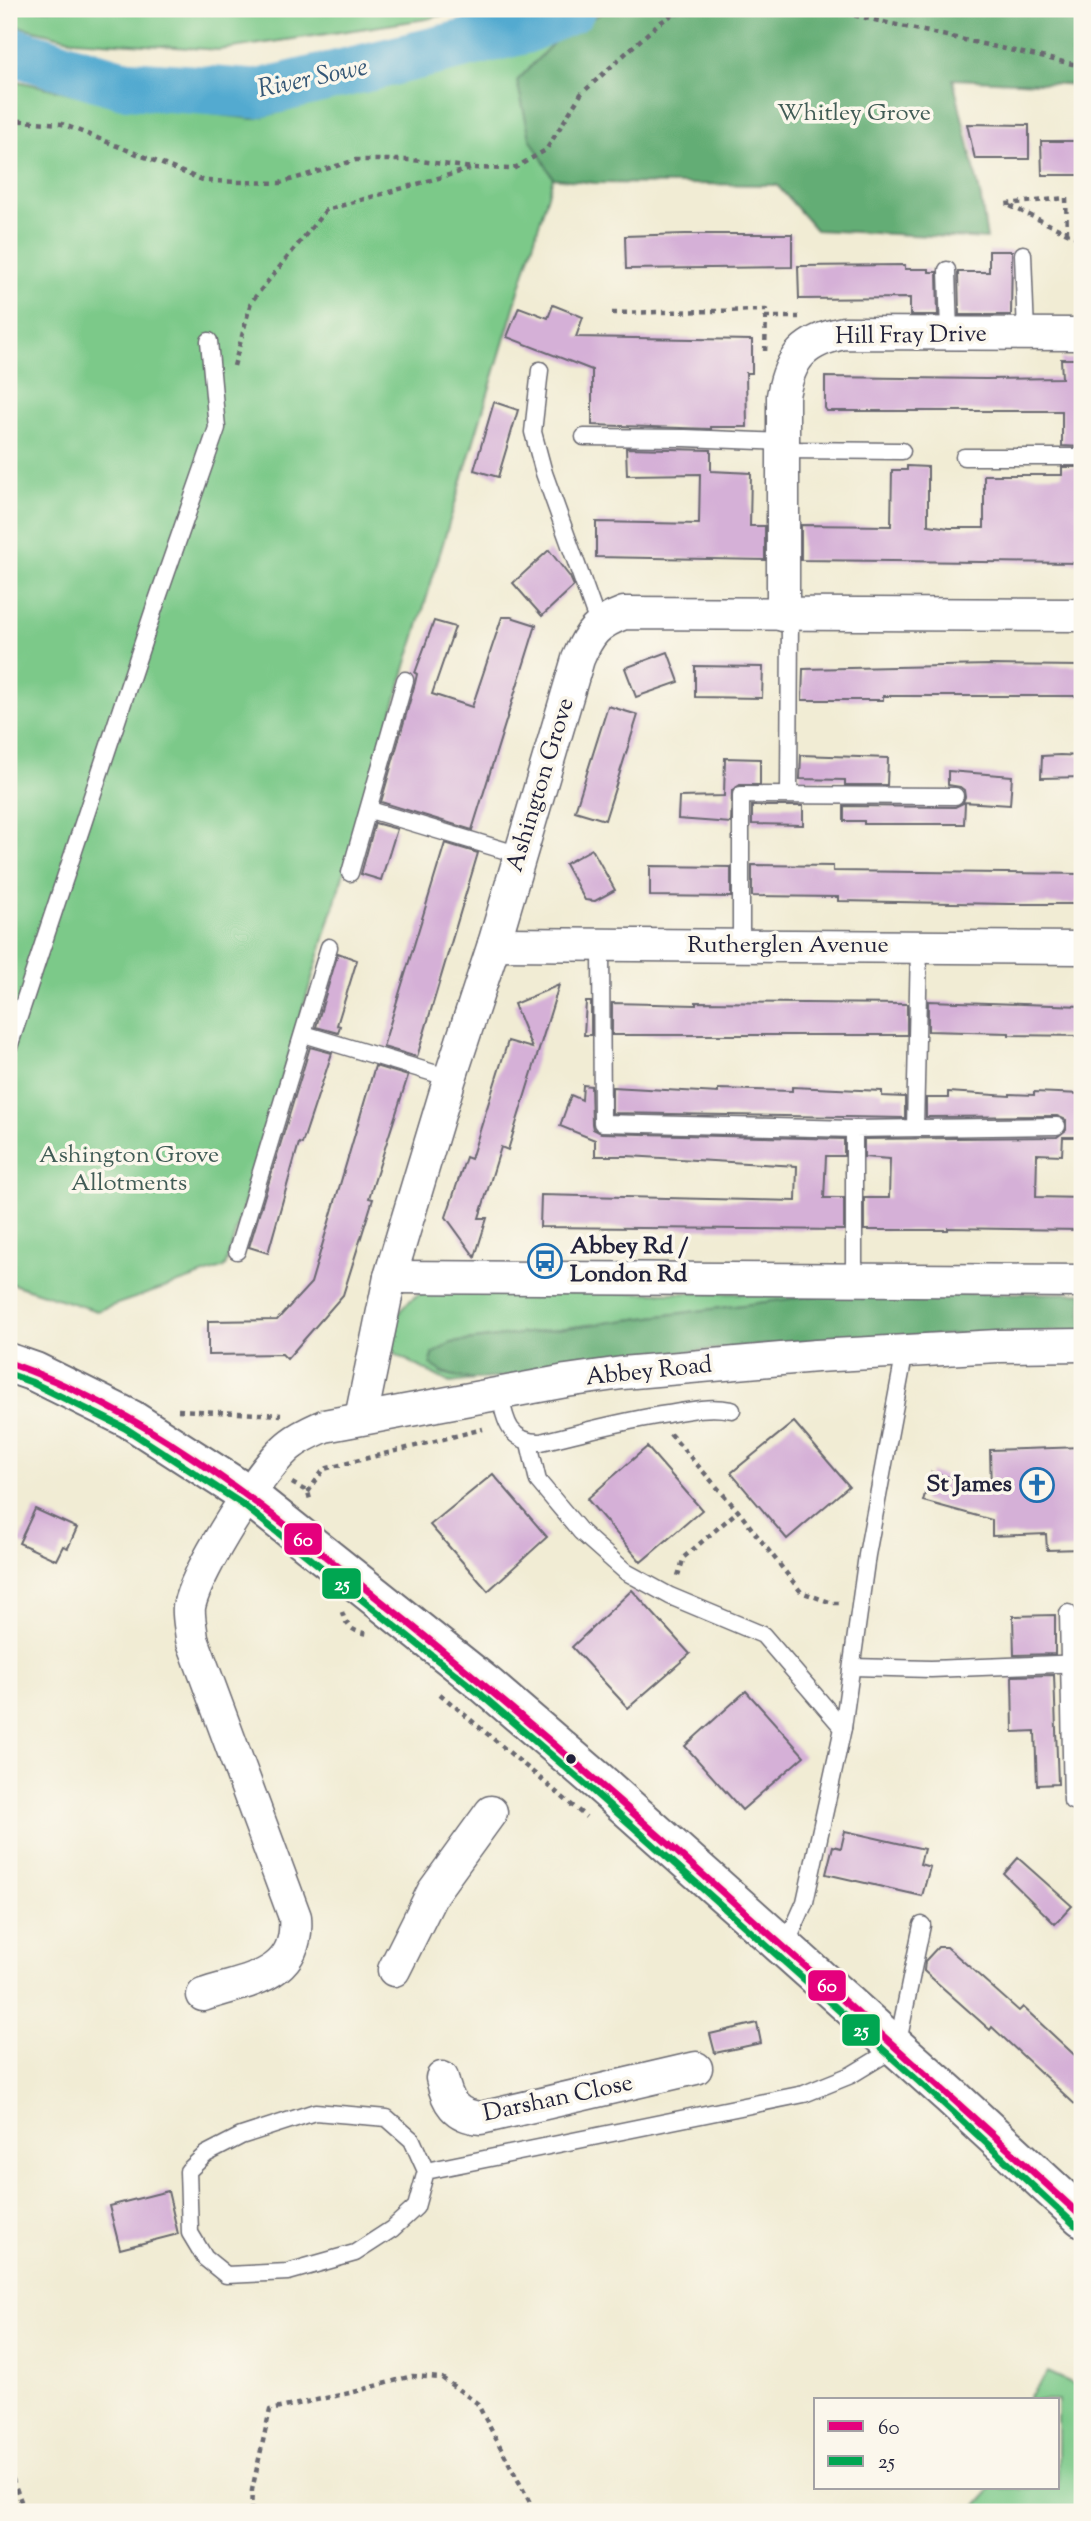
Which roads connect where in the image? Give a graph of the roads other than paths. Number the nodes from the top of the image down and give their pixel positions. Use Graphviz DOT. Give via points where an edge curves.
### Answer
graph roads {
  1 [pos="1023,254"];
  2 [pos="947,270"];
  3 [pos="949,334"];
  4 [pos="1026,334"];
  5 [pos="1082,334"];
  6 [pos="209,341"];
  7 [pos="540,370"];
  8 [pos="584,437"];
  9 [pos="783,446"];
  10 [pos="902,451"];
  11 [pos="964,457"];
  12 [pos="1082,457"];
  13 [pos="787,615"];
  14 [pos="1082,615"];
  15 [pos="599,626"];
  16 [pos="405,680"];
  17 [pos="789,795"];
  18 [pos="955,796"];
  19 [pos="370,810"];
  20 [pos="520,855"];
  21 [pos="350,873"];
  22 [pos="494,944"];
  23 [pos="601,945"];
  24 [pos="741,946"];
  25 [pos="329,947"];
  26 [pos="919,947"];
  27 [pos="1082,948"];
  28 [pos="304,1034"];
  29 [pos="9,1046"];
  30 [pos="450,1078"];
  31 [pos="1057,1126"];
  32 [pos="915,1128"];
  33 [pos="854,1129"];
  34 [pos="237,1251"];
  35 [pos="390,1277"];
  36 [pos="854,1280"];
  37 [pos="1082,1281"];
  38 [pos="1082,1345"];
  39 [pos="905,1351"];
  40 [pos="9,1363"];
  41 [pos="502,1409"];
  42 [pos="732,1410"];
  43 [pos="361,1418"];
  44 [pos="529,1443"];
  45 [pos="248,1495"];
  46 [pos="1068,1613"];
  47 [pos="1076,1664"];
  48 [pos="852,1667"];
  49 [pos="843,1728"];
  50 [pos="1072,1801"];
  51 [pos="491,1812"];
  52 [pos="922,1926"];
  53 [pos="785,1947"];
  54 [pos="394,1970"];
  55 [pos="203,1996"];
  56 [pos="897,2047"];
  57 [pos="696,2068"];
  58 [pos="442,2078"];
  59 [pos="426,2171"];
  60 [pos="1082,2217"];
  1 -- 4 [label="lane"];
  2 -- 3 [label="lane"];
  3 -- 4 [label="street, Hill Fray Drive"];
  3 -- 9 [label="street, Hill Fray Drive" via="844,333 813,343 787,374"];
  4 -- 5 [label="street, Hill Fray Drive"];
  6 -- 29 [label="lane" via="217,428"];
  7 -- 15 [label="lane" via="533,432"];
  8 -- 9 [label="lane" via="685,438"];
  9 -- 10 [label="lane"];
  9 -- 13 [label="street, Hill Fray Drive"];
  11 -- 12 [label="lane"];
  13 -- 14 [label="street"];
  13 -- 15 [label="street" via="624,613"];
  13 -- 17 [label="lane"];
  15 -- 20 [label="street, Ashington Grove" via="578,659"];
  16 -- 19 [label="lane"];
  17 -- 18 [label="lane"];
  17 -- 24 [label="lane" via="741,795"];
  19 -- 20 [label="lane"];
  19 -- 21 [label="lane"];
  20 -- 22 [label="street, Ashington Grove"];
  22 -- 23 [label="street, Rutherglen Avenue"];
  22 -- 30 [label="street, Ashington Grove"];
  23 -- 24 [label="street, Rutherglen Avenue"];
  23 -- 33 [label="lane" via="602,1123"];
  24 -- 26 [label="street, Rutherglen Avenue"];
  25 -- 28 [label="lane"];
  26 -- 27 [label="street, Rutherglen Avenue"];
  26 -- 32 [label="lane"];
  28 -- 30 [label="lane"];
  28 -- 34 [label="lane"];
  30 -- 35 [label="street, Ashington Grove"];
  31 -- 32 [label="lane"];
  32 -- 33 [label="lane"];
  33 -- 36 [label="lane"];
  35 -- 36 [label="street"];
  35 -- 43 [label="street, Ashington Grove"];
  36 -- 37 [label="street"];
  38 -- 39 [label="street, Abbey Road"];
  39 -- 41 [label="street, Abbey Road" via="566,1381"];
  39 -- 48 [label="lane" via="859,1603"];
  40 -- 45 [label="main road" via="130,1419"];
  41 -- 43 [label="street, Abbey Road"];
  41 -- 44 [label="lane" via="518,1437"];
  42 -- 44 [label="lane" via="713,1407 621,1421"];
  43 -- 45 [label="street, Abbey Road" via="324,1426 290,1444"];
  44 -- 49 [label="lane" via="538,1481 581,1532 626,1572 670,1597 763,1635"];
  45 -- 53 [label="main road" via="486,1685"];
  45 -- 55 [label="street, Abbey Road" via="194,1587 188,1610 192,1639 295,1917 295,1940 285,1960 268,1973"];
  46 -- 47 [label="lane"];
  47 -- 48 [label="lane"];
  47 -- 50 [label="lane"];
  48 -- 49 [label="lane"];
  49 -- 53 [label="lane" via="805,1902"];
  51 -- 54 [label="street" via="433,1892"];
  52 -- 56 [label="lane"];
  53 -- 56 [label="main road"];
  56 -- 59 [label="lane" via="851,2075 804,2094"];
  56 -- 60 [label="main road"];
  57 -- 58 [label="street, Darshan Close" via="481,2118 453,2108"];
  59 -- 59 [label="lane" via="412,2140 387,2118 315,2112 241,2136 206,2154 188,2171 190,2233 205,2258 226,2275 288,2272 355,2253 393,2230 416,2207"];
}
